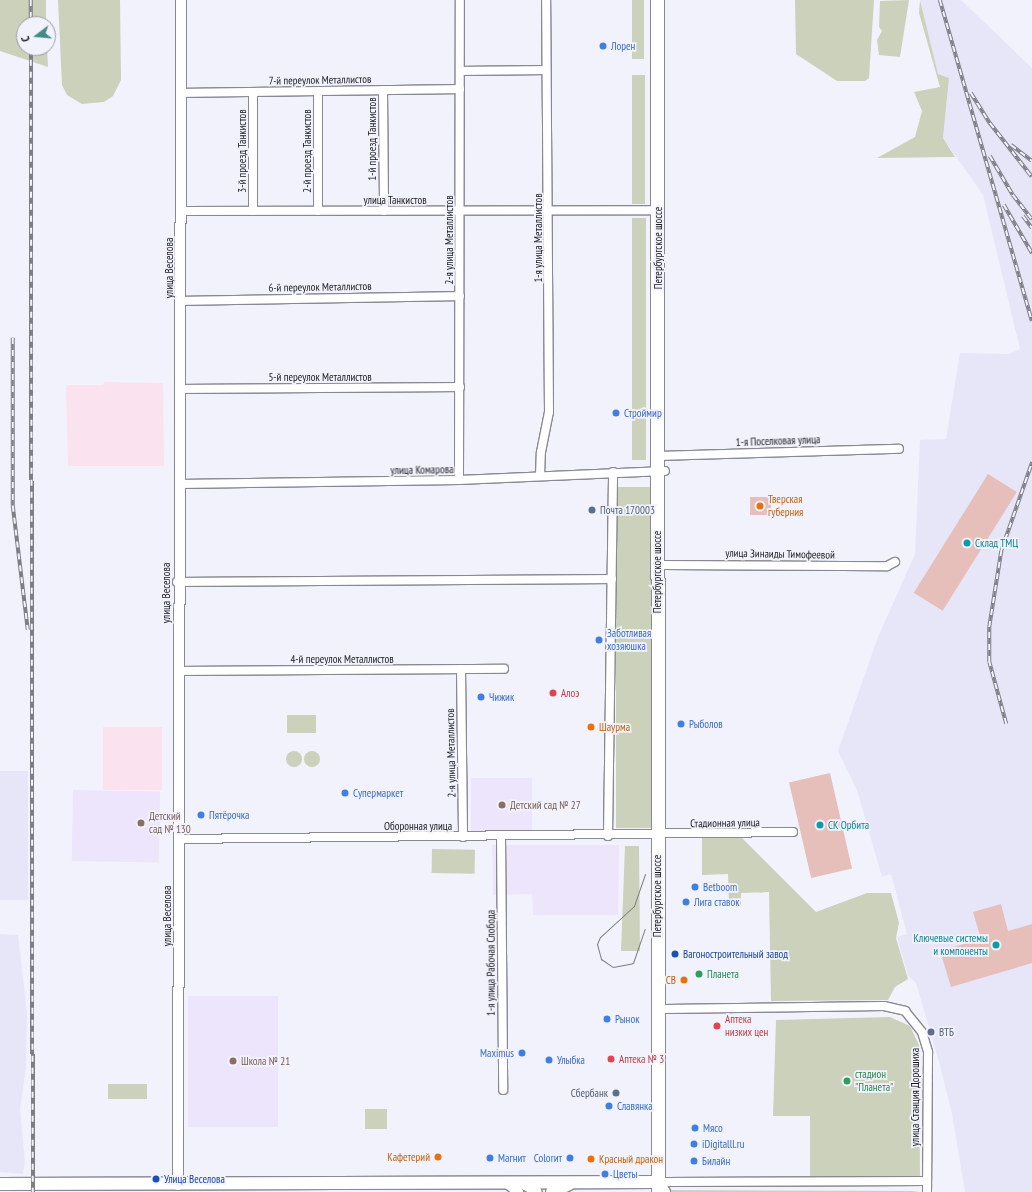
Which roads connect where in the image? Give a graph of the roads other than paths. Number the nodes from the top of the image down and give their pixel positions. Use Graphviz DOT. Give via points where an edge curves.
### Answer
graph roads {
  1 [pos="181,0"];
  2 [pos="460,0"];
  3 [pos="546,0"];
  4 [pos="657,0"];
  5 [pos="663,0"];
  6 [pos="546,70"];
  7 [pos="460,71"];
  8 [pos="460,89"];
  9 [pos="383,90"];
  10 [pos="318,91"];
  11 [pos="253,92"];
  12 [pos="181,93"];
  13 [pos="460,210"];
  14 [pos="550,210"];
  15 [pos="658,210"];
  16 [pos="181,211"];
  17 [pos="252,211"];
  18 [pos="318,211"];
  19 [pos="384,211"];
  20 [pos="460,296"];
  21 [pos="180,301"];
  22 [pos="460,387"];
  23 [pos="180,389"];
  24 [pos="899,449"];
  25 [pos="662,455"];
  26 [pos="613,472"];
  27 [pos="661,472"];
  28 [pos="540,476"];
  29 [pos="459,480"];
  30 [pos="179,484"];
  31 [pos="895,562"];
  32 [pos="660,565"];
  33 [pos="612,580"];
  34 [pos="178,582"];
  35 [pos="461,669"];
  36 [pos="504,669"];
  37 [pos="180,671"];
  38 [pos="793,832"];
  39 [pos="661,835"];
  40 [pos="501,836"];
  41 [pos="608,836"];
  42 [pos="463,837"];
  43 [pos="179,839"];
  44 [pos="661,1009"];
  45 [pos="503,1090"];
  46 [pos="926,1181"];
  47 [pos="0,1184"];
  48 [pos="178,1185"];
  49 [pos="520,1187"];
  50 [pos="554,1187"];
  51 [pos="663,1189"];
  52 [pos="537,1192"];
  53 [pos="928,1192"];
  1 -- 12 [label="street, улица Веселова"];
  2 -- 7 [label="street, 2-я улица Металлистов"];
  3 -- 6 [label="street, 1-я улица Металлистов"];
  4 -- 15 [label="main road, Петербургское шоссе"];
  5 -- 25 [label="main road, Петербургское шоссе"];
  6 -- 7 [label="street"];
  6 -- 14 [label="street, 1-я улица Металлистов"];
  7 -- 8 [label="street, 2-я улица Металлистов"];
  8 -- 9 [label="street, 7-й переулок Металлистов"];
  8 -- 13 [label="street, 2-я улица Металлистов"];
  9 -- 10 [label="street, 7-й переулок Металлистов"];
  9 -- 19 [label="street, 1-й проезд Танкистов"];
  10 -- 11 [label="street, 7-й переулок Металлистов"];
  10 -- 18 [label="street, 2-й проезд Танкистов"];
  11 -- 12 [label="street, 7-й переулок Металлистов"];
  11 -- 17 [label="street, 3-й проезд Танкистов"];
  12 -- 16 [label="street, улица Веселова"];
  13 -- 14 [label="street, улица Танкистов"];
  13 -- 19 [label="street, улица Танкистов"];
  13 -- 20 [label="street, 2-я улица Металлистов"];
  14 -- 15 [label="street, улица Танкистов"];
  14 -- 28 [label="street, 1-я улица Металлистов" via="549,412 541,452"];
  15 -- 25 [label="main road, Петербургское шоссе"];
  16 -- 17 [label="street, улица Танкистов"];
  16 -- 21 [label="street, улица Веселова"];
  17 -- 18 [label="street, улица Танкистов"];
  18 -- 19 [label="street, улица Танкистов"];
  20 -- 21 [label="street, 6-й переулок Металлистов"];
  20 -- 22 [label="street, 2-я улица Металлистов"];
  21 -- 23 [label="street, улица Веселова"];
  22 -- 23 [label="street, 5-й переулок Металлистов"];
  22 -- 29 [label="street, 2-я улица Металлистов"];
  23 -- 30 [label="street, улица Веселова"];
  24 -- 25 [label="street, 1-я Поселковая улица"];
  25 -- 27 [label="main road, Петербургское шоссе"];
  26 -- 27 [label="street, улица Комарова"];
  26 -- 28 [label="street, улица Комарова"];
  26 -- 33 [label="street"];
  27 -- 32 [label="main road, Петербургское шоссе"];
  28 -- 29 [label="street, улица Комарова"];
  29 -- 30 [label="street, улица Комарова"];
  30 -- 34 [label="street, улица Веселова"];
  31 -- 32 [label="street, улица Зинаиды Тимофеевой" via="887,566"];
  32 -- 39 [label="main road, Петербургское шоссе"];
  33 -- 34 [label="street"];
  33 -- 41 [label="street"];
  34 -- 37 [label="street, улица Веселова"];
  35 -- 36 [label="street, 4-й переулок Металлистов"];
  35 -- 37 [label="street, 4-й переулок Металлистов"];
  35 -- 42 [label="street, 2-я улица Металлистов"];
  37 -- 43 [label="street, улица Веселова"];
  38 -- 39 [label="street, Стадионная улица"];
  39 -- 41 [label="street, Оборонная улица"];
  39 -- 44 [label="main road, Петербургское шоссе"];
  40 -- 41 [label="street, Оборонная улица"];
  40 -- 42 [label="street, Оборонная улица"];
  40 -- 45 [label="street, 1-я улица Рабочая Слобода"];
  42 -- 43 [label="street, Оборонная улица"];
  43 -- 48 [label="street, улица Веселова"];
  44 -- 46 [label="street, улица Станция Дорошиха" via="884,1006 903,1010 919,1027 928,1052"];
  44 -- 51 [label="main road, Петербургское шоссе"];
  46 -- 51 [label="street"];
  46 -- 53 [label="street, улица Станция Дорошиха"];
  47 -- 48 [label="main road"];
  48 -- 49 [label="main road" via="506,1182"];
  49 -- 50 [label="main road"];
  49 -- 52 [label="street"];
  50 -- 51 [label="main road" via="574,1182"];
}
